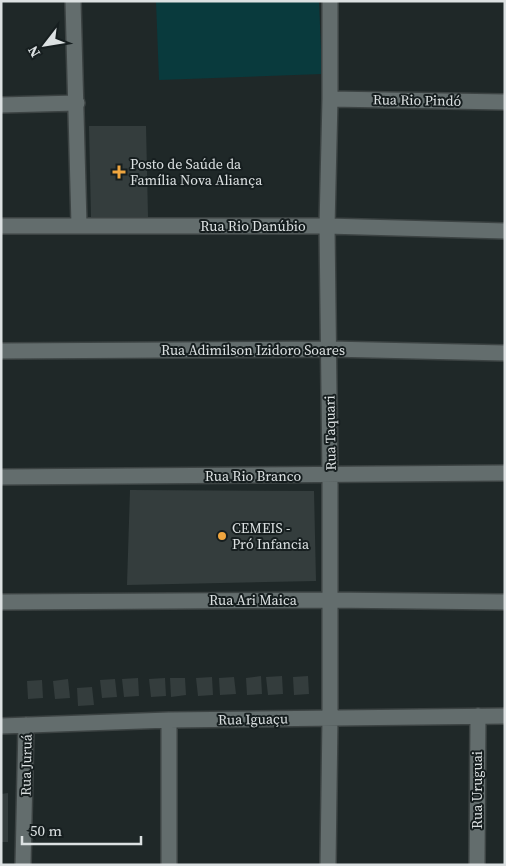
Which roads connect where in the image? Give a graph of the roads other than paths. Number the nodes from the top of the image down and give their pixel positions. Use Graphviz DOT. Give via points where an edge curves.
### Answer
graph roads {
  1 [pos="73,1"];
  2 [pos="330,1"];
  3 [pos="330,99"];
  4 [pos="505,102"];
  5 [pos="76,103"];
  6 [pos="1,105"];
  7 [pos="79,225"];
  8 [pos="1,226"];
  9 [pos="327,226"];
  10 [pos="505,231"];
  11 [pos="328,349"];
  12 [pos="1,351"];
  13 [pos="505,353"];
  14 [pos="505,473"];
  15 [pos="330,475"];
  16 [pos="1,478"];
  17 [pos="329,600"];
  18 [pos="1,602"];
  19 [pos="505,602"];
  20 [pos="478,716"];
  21 [pos="505,716"];
  22 [pos="330,718"];
  23 [pos="169,720"];
  24 [pos="26,725"];
  25 [pos="1,726"];
  26 [pos="23,865"];
  27 [pos="169,865"];
  28 [pos="328,865"];
  29 [pos="477,865"];
  1 -- 5 [label="street"];
  2 -- 3 [label="street, Rua Taquari"];
  3 -- 4 [label="street, Rua Rio Pindó"];
  3 -- 9 [label="street, Rua Taquari"];
  5 -- 6 [label="street"];
  5 -- 7 [label="street"];
  7 -- 8 [label="street, Rua Rio Danúbio"];
  7 -- 9 [label="street, Rua Rio Danúbio"];
  9 -- 10 [label="street, Rua Rio Danúbio"];
  9 -- 11 [label="street, Rua Taquari"];
  11 -- 12 [label="street, Rua Adimilson Izidoro Soares"];
  11 -- 13 [label="street, Rua Adimilson Izidoro Soares"];
  11 -- 15 [label="street, Rua Taquari"];
  14 -- 15 [label="street, Rua Rio Branco"];
  15 -- 16 [label="street, Rua Rio Branco"];
  15 -- 17 [label="street, Rua Taquari"];
  17 -- 18 [label="street, Rua Ari Maica"];
  17 -- 19 [label="street, Rua Ari Maica"];
  17 -- 22 [label="street, Rua Taquari"];
  20 -- 21 [label="street, Rua Iguaçu"];
  20 -- 22 [label="street, Rua Iguaçu"];
  20 -- 29 [label="street, Rua Uruguai"];
  22 -- 23 [label="street, Rua Iguaçu"];
  22 -- 28 [label="street, Rua Taquari"];
  23 -- 24 [label="street, Rua Iguaçu"];
  23 -- 27 [label="street"];
  24 -- 25 [label="street, Rua Iguaçu"];
  24 -- 26 [label="street, Rua Juruá"];
}
